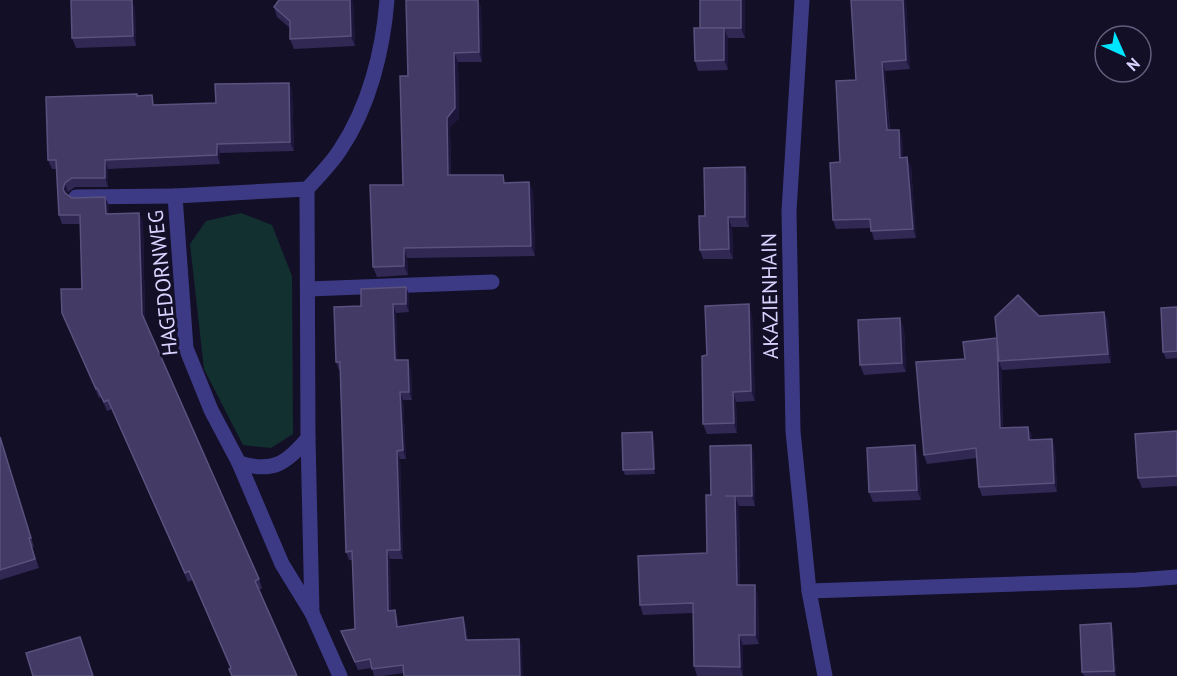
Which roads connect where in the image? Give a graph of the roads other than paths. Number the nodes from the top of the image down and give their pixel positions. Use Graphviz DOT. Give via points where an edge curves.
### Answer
graph roads {
  1 [pos="387,0"];
  2 [pos="802,0"];
  3 [pos="307,189"];
  4 [pos="175,195"];
  5 [pos="76,197"];
  6 [pos="492,282"];
  7 [pos="308,289"];
  8 [pos="308,438"];
  9 [pos="239,463"];
  10 [pos="1177,577"];
  11 [pos="809,591"];
  12 [pos="312,613"];
  13 [pos="340,676"];
  14 [pos="825,676"];
  1 -- 3 [label="street" via="376,66 361,111 340,150"];
  2 -- 11 [label="street, AKAZIENHAIN" via="789,211 793,431"];
  3 -- 4 [label="street, HAGEDORNWEG"];
  3 -- 7 [label="street, HAGEDORNWEG"];
  4 -- 5 [label="street, HAGEDORNWEG"];
  4 -- 9 [label="street, HAGEDORNWEG" via="186,348 211,410"];
  6 -- 7 [label="street"];
  7 -- 8 [label="street, HAGEDORNWEG"];
  8 -- 9 [label="street" via="293,456 275,466"];
  8 -- 12 [label="street, HAGEDORNWEG"];
  9 -- 12 [label="street, HAGEDORNWEG" via="282,564"];
  10 -- 11 [label="street"];
  11 -- 14 [label="street, AKAZIENHAIN"];
  12 -- 13 [label="street, HAGEDORNWEG"];
}
